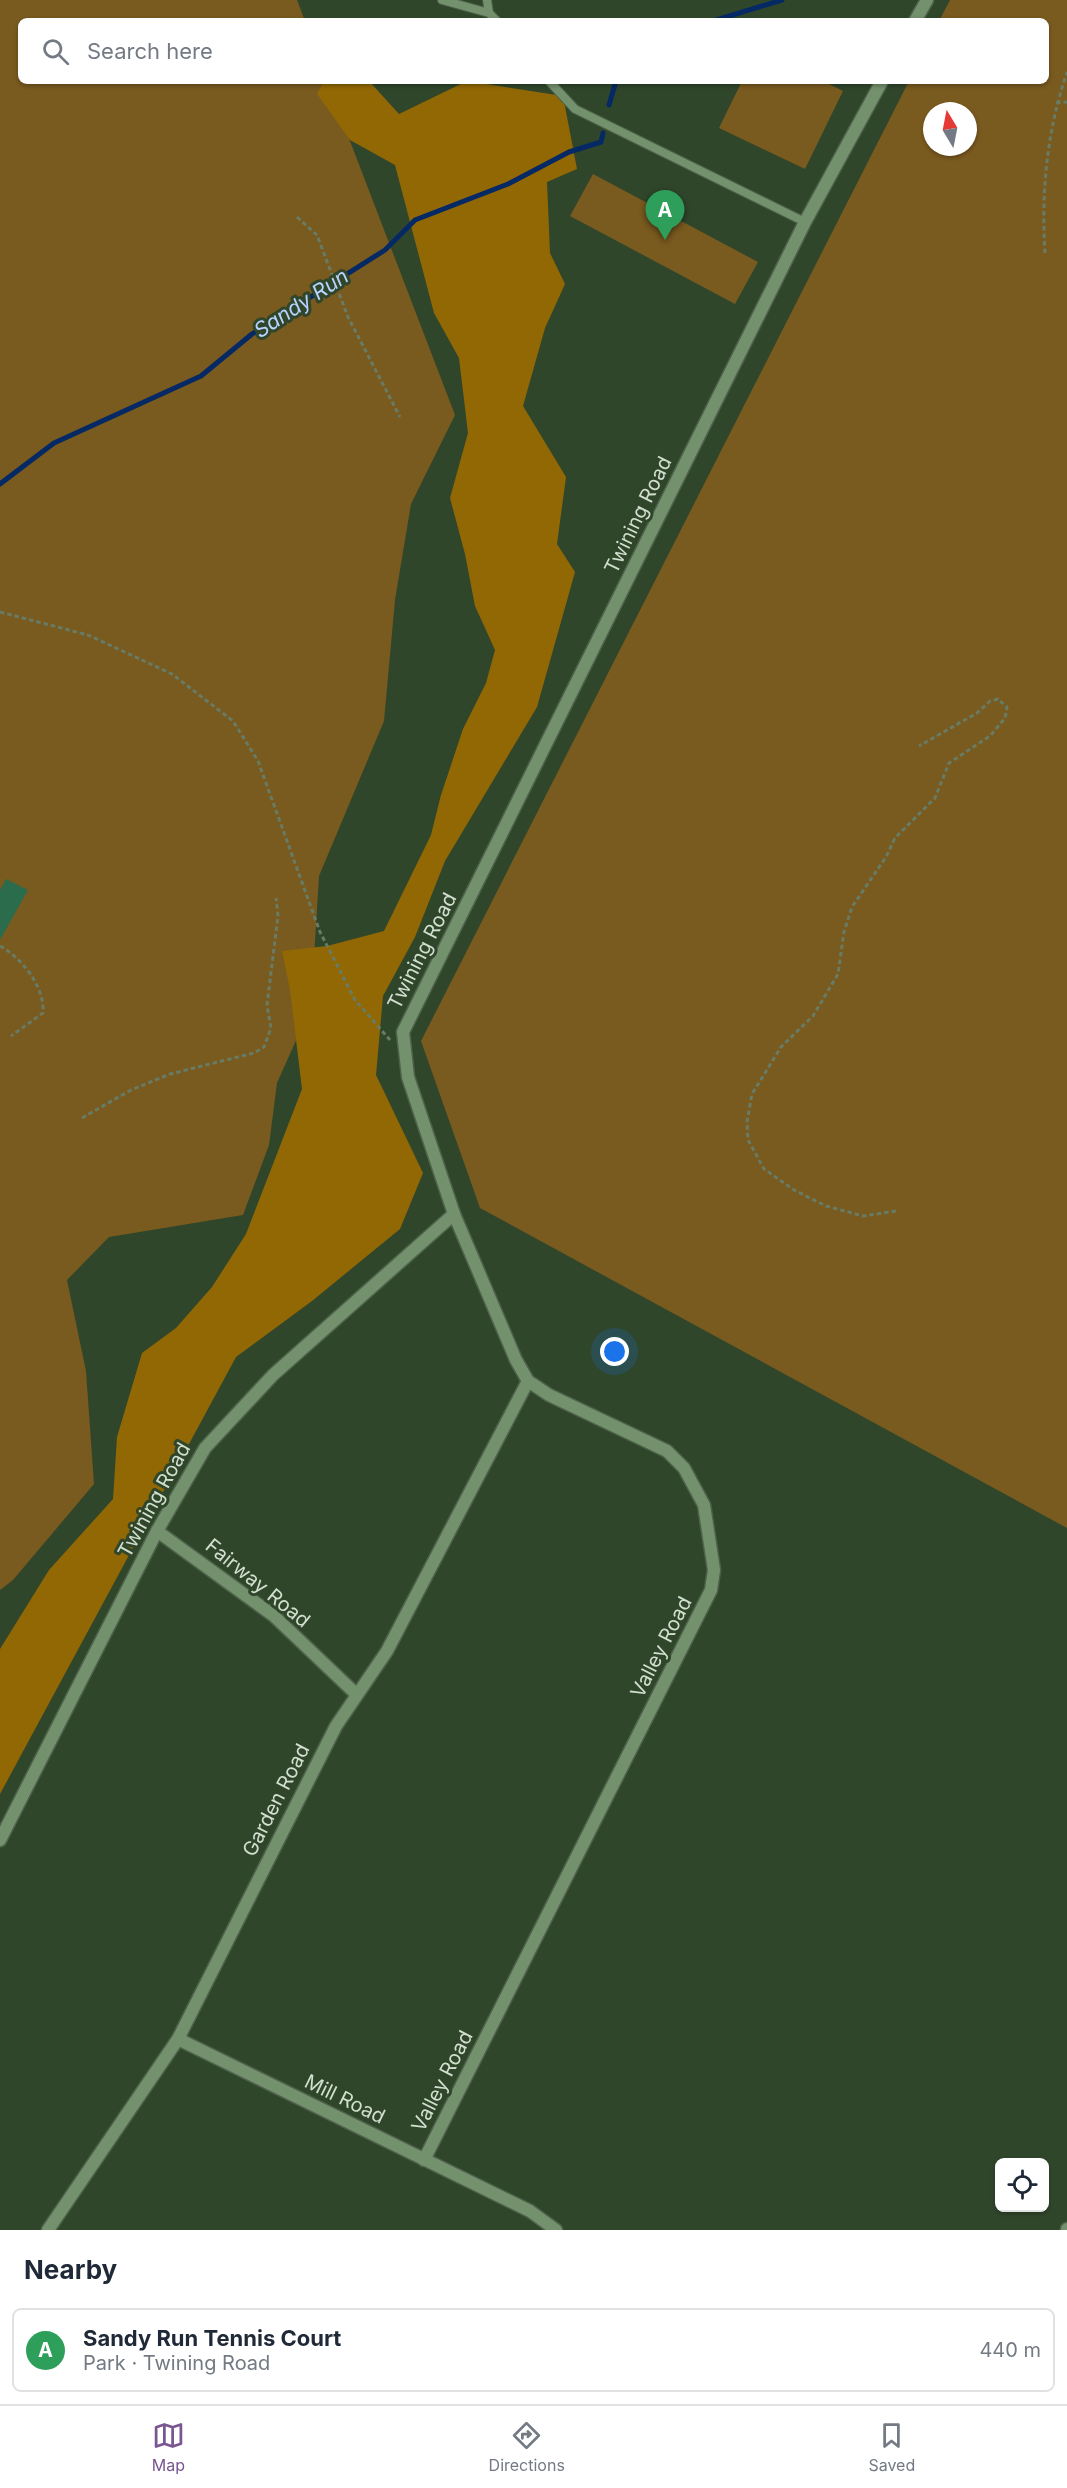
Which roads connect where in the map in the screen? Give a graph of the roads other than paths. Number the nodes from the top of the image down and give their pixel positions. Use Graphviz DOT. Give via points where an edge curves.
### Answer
graph roads {
  1 [pos="441,0"];
  2 [pos="487,0"];
  3 [pos="927,0"];
  4 [pos="489,13"];
  5 [pos="494,18"];
  6 [pos="917,18"];
  7 [pos="552,84"];
  8 [pos="880,84"];
  9 [pos="805,222"];
  10 [pos="454,1214"];
  11 [pos="528,1381"];
  12 [pos="157,1531"];
  13 [pos="356,1694"];
  14 [pos="0,1840"];
  15 [pos="178,2039"];
  16 [pos="424,2160"];
  17 [pos="51,2229"];
  18 [pos="556,2230"];
  1 -- 4 [label="lane"];
  2 -- 4 [label="lane"];
  3 -- 6 [label="street"];
  4 -- 5 [label="lane"];
  7 -- 9 [label="lane" via="575,109"];
  8 -- 9 [label="street, Twining Road"];
  9 -- 10 [label="street, Twining Road" via="403,1032 408,1077"];
  10 -- 11 [label="street, Valley Road"];
  10 -- 12 [label="street, Twining Road" via="273,1375 217,1432 186,1477"];
  11 -- 13 [label="street, Garden Road" via="387,1651"];
  11 -- 16 [label="street, Valley Road" via="549,1395 667,1451 684,1468 704,1505 713,1580"];
  12 -- 13 [label="street, Fairway Road" via="274,1616"];
  12 -- 14 [label="street, Twining Road"];
  13 -- 15 [label="street, Garden Road" via="336,1726"];
  15 -- 16 [label="street, Mill Road"];
  15 -- 17 [label="street, Garden Road"];
  16 -- 18 [label="street, Mill Road" via="530,2211"];
}
